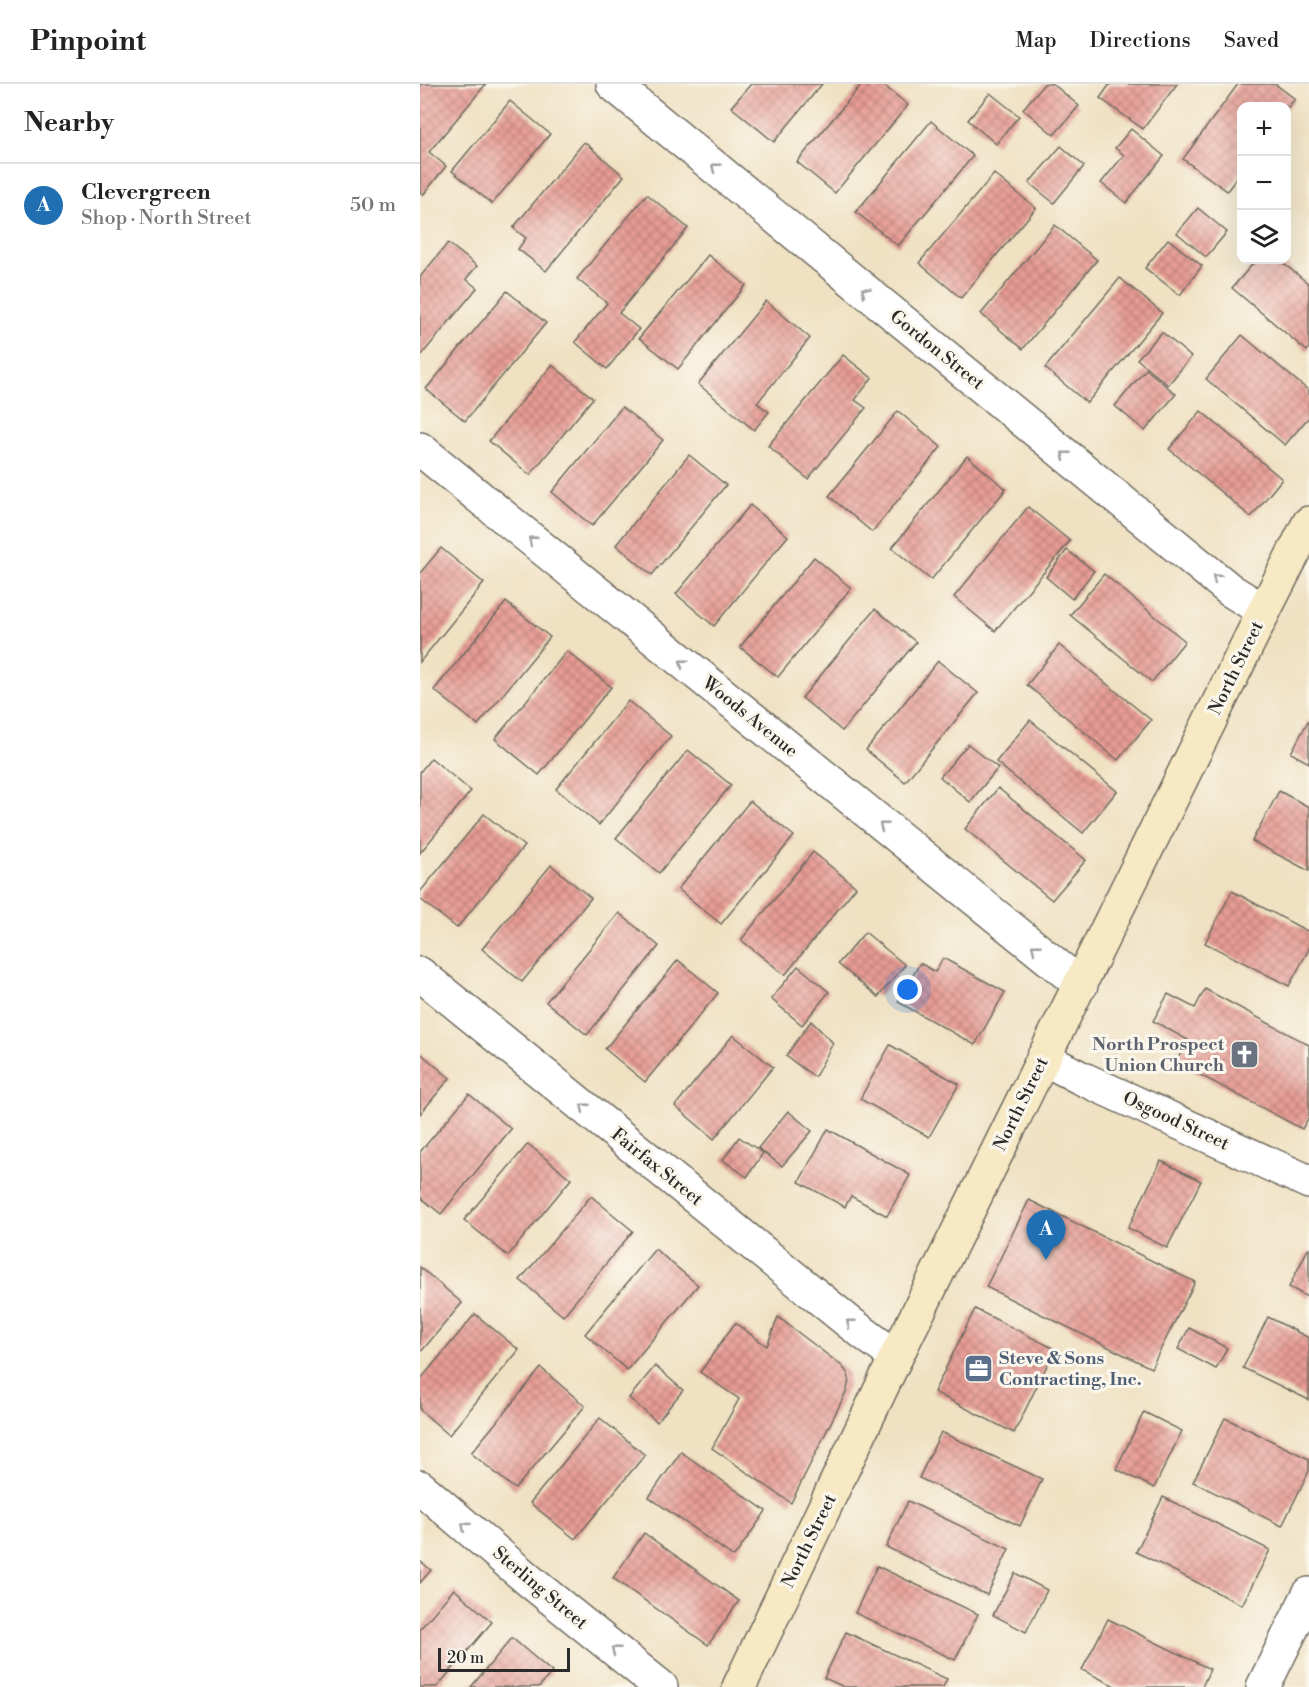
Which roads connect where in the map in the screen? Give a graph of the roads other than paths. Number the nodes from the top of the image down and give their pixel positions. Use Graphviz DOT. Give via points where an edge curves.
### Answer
graph roads {
  1 [pos="614,84"];
  2 [pos="420,448"];
  3 [pos="1309,523"];
  4 [pos="1264,611"];
  5 [pos="420,975"];
  6 [pos="1081,985"];
  7 [pos="1043,1058"];
  8 [pos="1309,1182"];
  9 [pos="896,1358"];
  10 [pos="420,1487"];
  11 [pos="1309,1594"];
  12 [pos="661,1687"];
  13 [pos="739,1687"];
  14 [pos="1263,1687"];
  4 -- 1 [label="street, Gordon Street, one-way" via="1221,582"];
  6 -- 2 [label="street, Woods Avenue, one-way"];
  3 -- 4 [label="street, North Street"];
  4 -- 6 [label="street, North Street"];
  9 -- 5 [label="street, Fairfax Street, one-way"];
  6 -- 7 [label="street, North Street"];
  7 -- 8 [label="street, Osgood Street"];
  7 -- 9 [label="street, North Street"];
  9 -- 13 [label="street, North Street"];
  12 -- 10 [label="street, Sterling Street, one-way"];
  11 -- 14 [label="street"];
}
